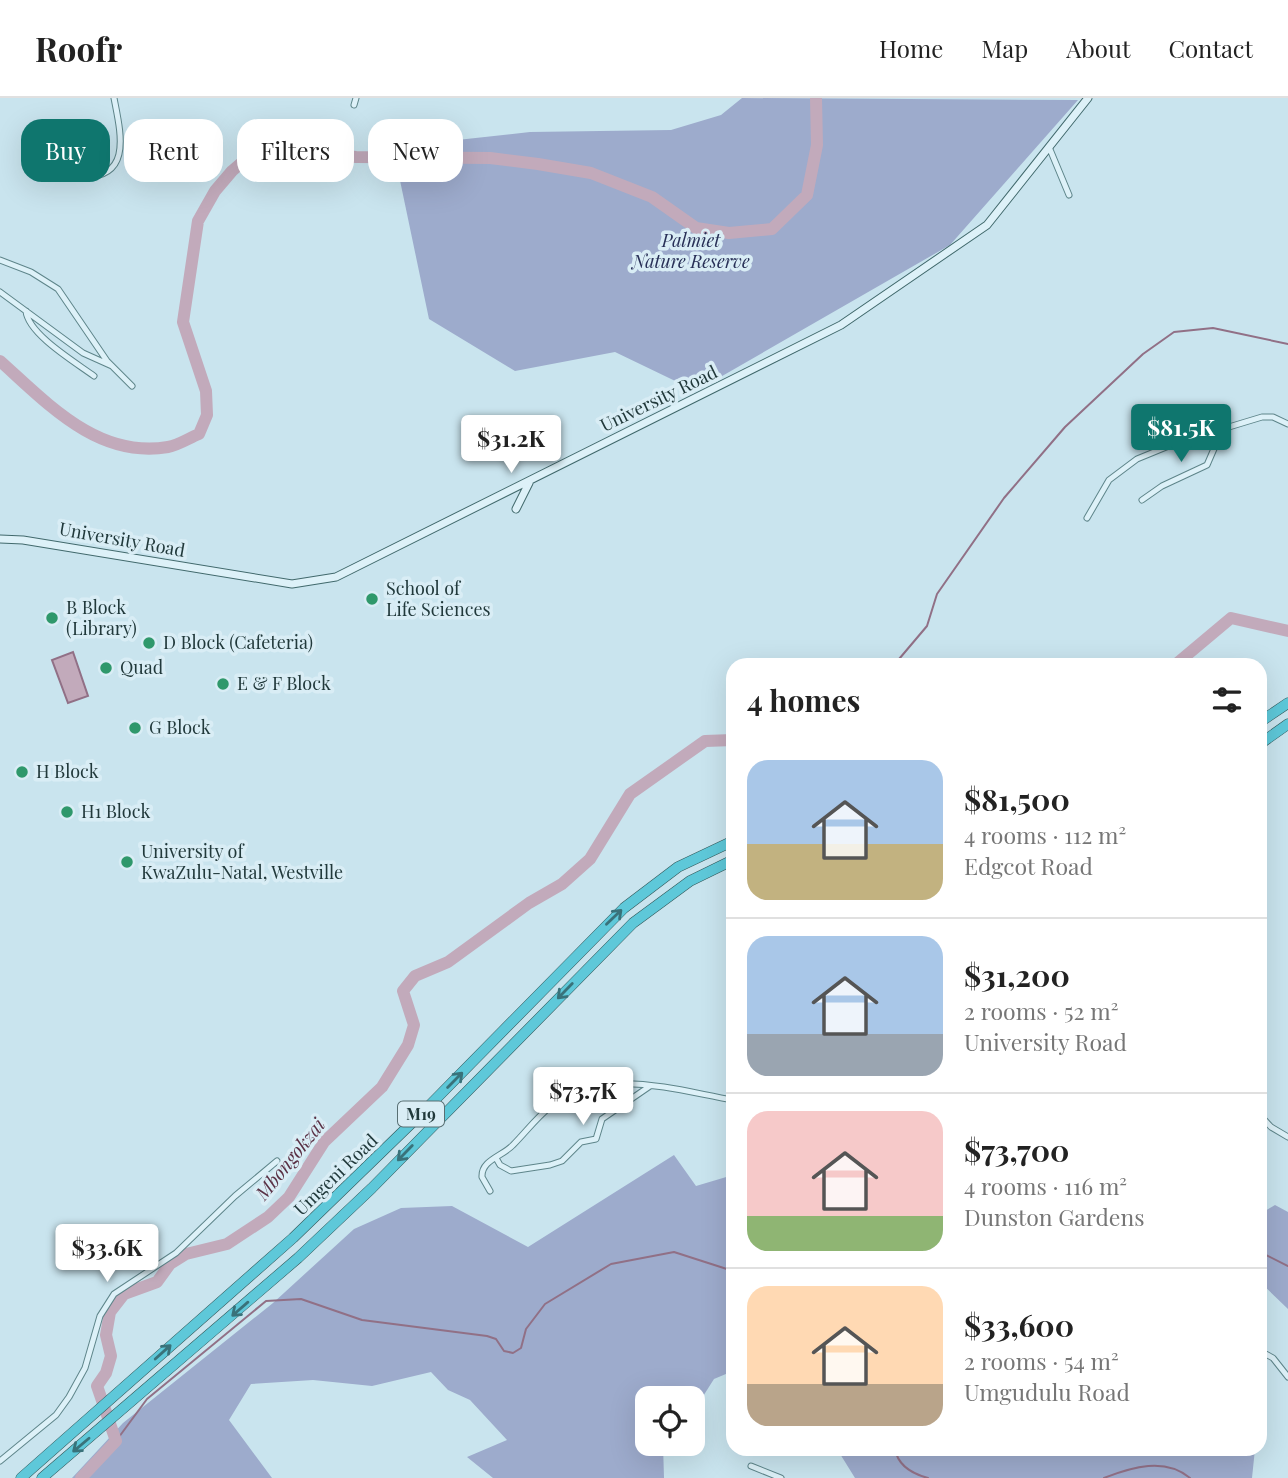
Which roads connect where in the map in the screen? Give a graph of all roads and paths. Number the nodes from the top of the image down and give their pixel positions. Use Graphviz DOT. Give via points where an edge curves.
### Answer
graph roads {
  1 [pos="114,98"];
  2 [pos="356,98"];
  3 [pos="1088,98"];
  4 [pos="354,105"];
  5 [pos="1049,147"];
  6 [pos="110,169"];
  7 [pos="1069,195"];
  8 [pos="0,260"];
  9 [pos="0,292"];
  10 [pos="26,311"];
  11 [pos="112,366"];
  12 [pos="93,376"];
  13 [pos="132,386"];
  14 [pos="1288,424"];
  15 [pos="1223,428"];
  16 [pos="529,482"];
  17 [pos="1142,500"];
  18 [pos="516,509"];
  19 [pos="1087,518"];
  20 [pos="0,538"];
  21 [pos="1288,703"];
  22 [pos="1267,717"];
  23 [pos="1288,724"];
  24 [pos="1267,739"];
  25 [pos="726,844"];
  26 [pos="726,863"];
  27 [pos="650,1086"];
  28 [pos="726,1099"];
  29 [pos="1267,1123"];
  30 [pos="1288,1137"];
  31 [pos="496,1158"];
  32 [pos="277,1161"];
  33 [pos="490,1191"];
  34 [pos="1267,1355"];
  35 [pos="1288,1377"];
  36 [pos="0,1461"];
  37 [pos="751,1466"];
  38 [pos="21,1478"];
  39 [pos="42,1478"];
  40 [pos="781,1478"];
  1 -- 6 [label="street" via="122,137 117,161"];
  2 -- 4 [label="street"];
  3 -- 5 [label="street, University Road"];
  5 -- 7 [label="street"];
  5 -- 16 [label="street, University Road" via="987,225 818,338"];
  8 -- 11 [label="street" via="58,289"];
  9 -- 10 [label="street"];
  10 -- 11 [label="street" via="83,353"];
  10 -- 12 [label="street" via="45,340"];
  11 -- 13 [label="street"];
  14 -- 15 [label="street" via="1267,416"];
  15 -- 17 [label="street" via="1207,465"];
  15 -- 19 [label="street" via="1137,459 1109,480"];
  16 -- 18 [label="street"];
  16 -- 20 [label="street, University Road" via="321,581 292,584"];
  21 -- 22 [label="highway"];
  23 -- 24 [label="highway"];
  38 -- 25 [label="highway, Umgeni Road / M19, one-way" via="303,1229 624,908 678,867"];
  26 -- 39 [label="highway, Umgeni Road / M19, one-way" via="690,881 633,923 298,1258"];
  27 -- 28 [label="street"];
  27 -- 31 [label="street" via="616,1083 571,1095 540,1115"];
  27 -- 31 [label="street" via="602,1119 596,1139 581,1142 558,1163 511,1171"];
  29 -- 30 [label="street"];
  31 -- 33 [label="street" via="485,1164 481,1174"];
  32 -- 36 [label="street" via="176,1253 114,1294 100,1316 85,1368 69,1397 56,1415"];
  34 -- 35 [label="street"];
  37 -- 40 [label="street"];
}
